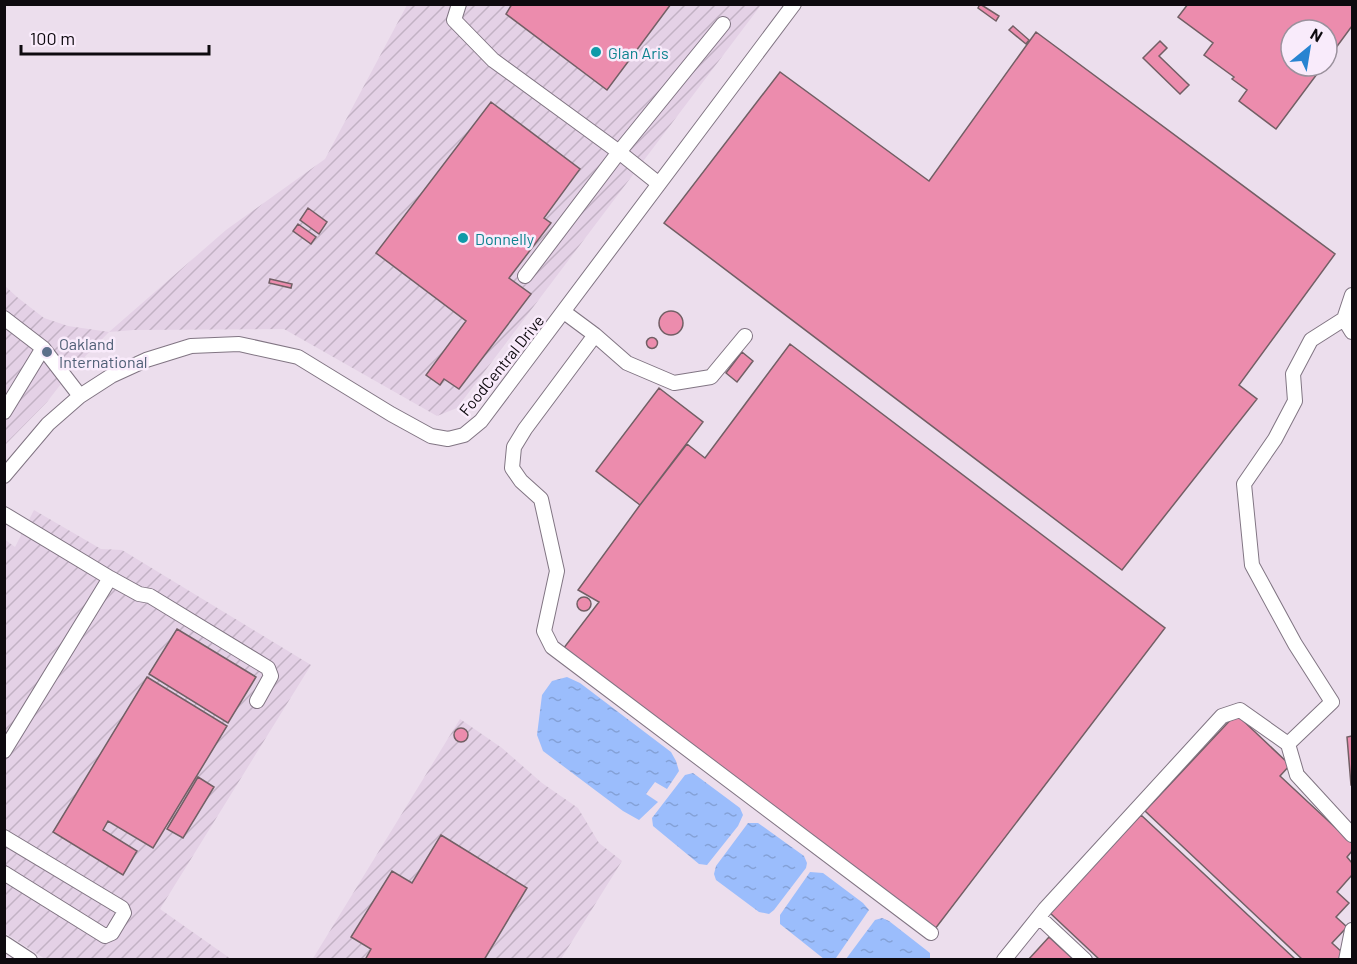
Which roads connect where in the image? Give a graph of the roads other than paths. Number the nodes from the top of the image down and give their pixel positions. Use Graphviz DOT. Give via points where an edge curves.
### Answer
graph roads {
  1 [pos="459,4"];
  2 [pos="791,6"];
  3 [pos="723,24"];
  4 [pos="619,153"];
  5 [pos="659,184"];
  6 [pos="525,276"];
  7 [pos="1353,295"];
  8 [pos="564,312"];
  9 [pos="4,318"];
  10 [pos="1344,319"];
  11 [pos="1353,332"];
  12 [pos="595,335"];
  13 [pos="745,336"];
  14 [pos="43,348"];
  15 [pos="80,396"];
  16 [pos="4,412"];
  17 [pos="4,476"];
  18 [pos="4,514"];
  19 [pos="110,578"];
  20 [pos="257,701"];
  21 [pos="1288,744"];
  22 [pos="4,751"];
  23 [pos="1353,835"];
  24 [pos="4,837"];
  25 [pos="4,873"];
  26 [pos="1039,916"];
  27 [pos="1353,930"];
  28 [pos="931,933"];
  29 [pos="4,943"];
  30 [pos="30,960"];
  31 [pos="1004,960"];
  32 [pos="1085,960"];
  33 [pos="1346,960"];
  1 -- 4 [label="street" via="454,20 494,60"];
  2 -- 5 [label="street, FoodCentral Drive"];
  3 -- 4 [label="street"];
  4 -- 5 [label="street"];
  4 -- 6 [label="street"];
  5 -- 8 [label="street, FoodCentral Drive"];
  7 -- 10 [label="street"];
  8 -- 12 [label="street"];
  8 -- 15 [label="street, FoodCentral Drive" via="481,421 464,435 448,439 411,426 298,357 239,344 191,346 146,360"];
  9 -- 14 [label="street"];
  10 -- 11 [label="street"];
  10 -- 21 [label="street" via="1311,340 1293,374 1295,401 1244,484 1252,565 1332,702"];
  12 -- 13 [label="street" via="627,363 674,383 711,377"];
  12 -- 28 [label="street" via="514,447 512,468 520,481 541,499 557,571 544,632 552,647"];
  14 -- 15 [label="street"];
  14 -- 16 [label="street"];
  15 -- 17 [label="street, FoodCentral Drive" via="48,424"];
  18 -- 19 [label="street"];
  19 -- 20 [label="street" via="150,596 268,668 271,676"];
  19 -- 22 [label="street"];
  21 -- 23 [label="street" via="1297,775"];
  21 -- 26 [label="street" via="1240,710 1222,716"];
  24 -- 25 [label="street" via="122,908 124,913 112,933 105,936"];
  26 -- 31 [label="street"];
  26 -- 32 [label="street"];
  27 -- 33 [label="street"];
  29 -- 30 [label="street"];
}
